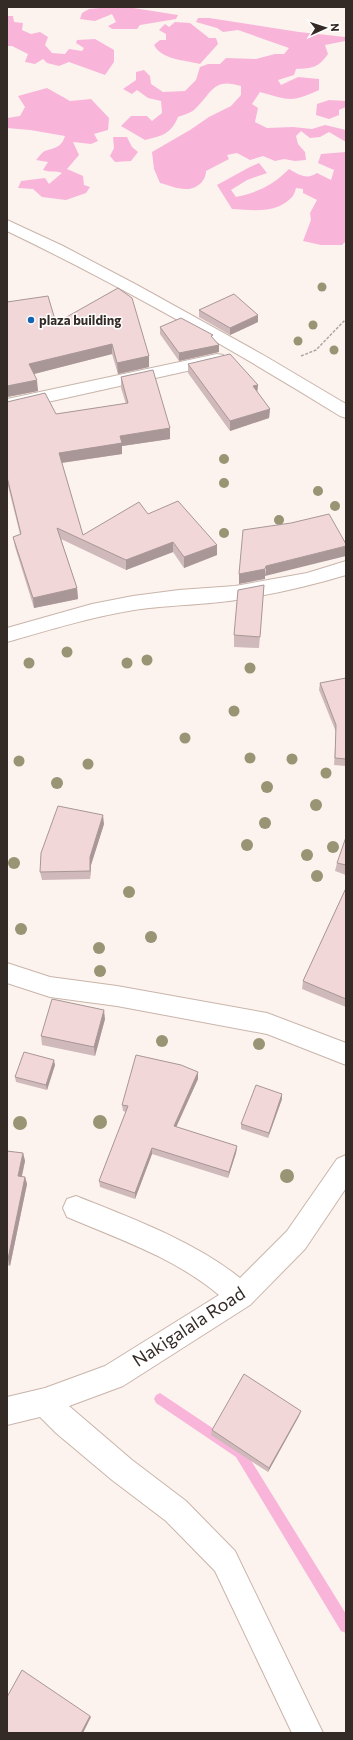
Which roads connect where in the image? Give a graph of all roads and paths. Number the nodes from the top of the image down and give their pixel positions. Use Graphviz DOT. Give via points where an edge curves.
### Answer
graph roads {
  1 [pos="7,225"];
  2 [pos="346,319"];
  3 [pos="247,353"];
  4 [pos="273,368"];
  5 [pos="7,405"];
  6 [pos="346,412"];
  7 [pos="346,568"];
  8 [pos="7,635"];
  9 [pos="7,973"];
  10 [pos="346,1054"];
  11 [pos="346,1167"];
  12 [pos="76,1208"];
  13 [pos="241,1296"];
  14 [pos="45,1402"];
  15 [pos="7,1411"];
  16 [pos="308,1733"];
  1 -- 3 [label="street" via="76,258"];
  2 -- 4 [label="path" via="316,350"];
  3 -- 4 [label="street"];
  3 -- 5 [label="street"];
  4 -- 6 [label="street"];
  7 -- 8 [label="street" via="308,580 235,593 133,603"];
  9 -- 10 [label="street" via="50,987 117,996 267,1024"];
  11 -- 13 [label="street, Nakigalala Road" via="296,1240"];
  12 -- 13 [label="street" via="177,1252 214,1274"];
  13 -- 14 [label="street, Nakigalala Road" via="113,1376"];
  14 -- 15 [label="street, Nakigalala Road"];
  14 -- 16 [label="street" via="66,1423 176,1512 225,1561"];
}
